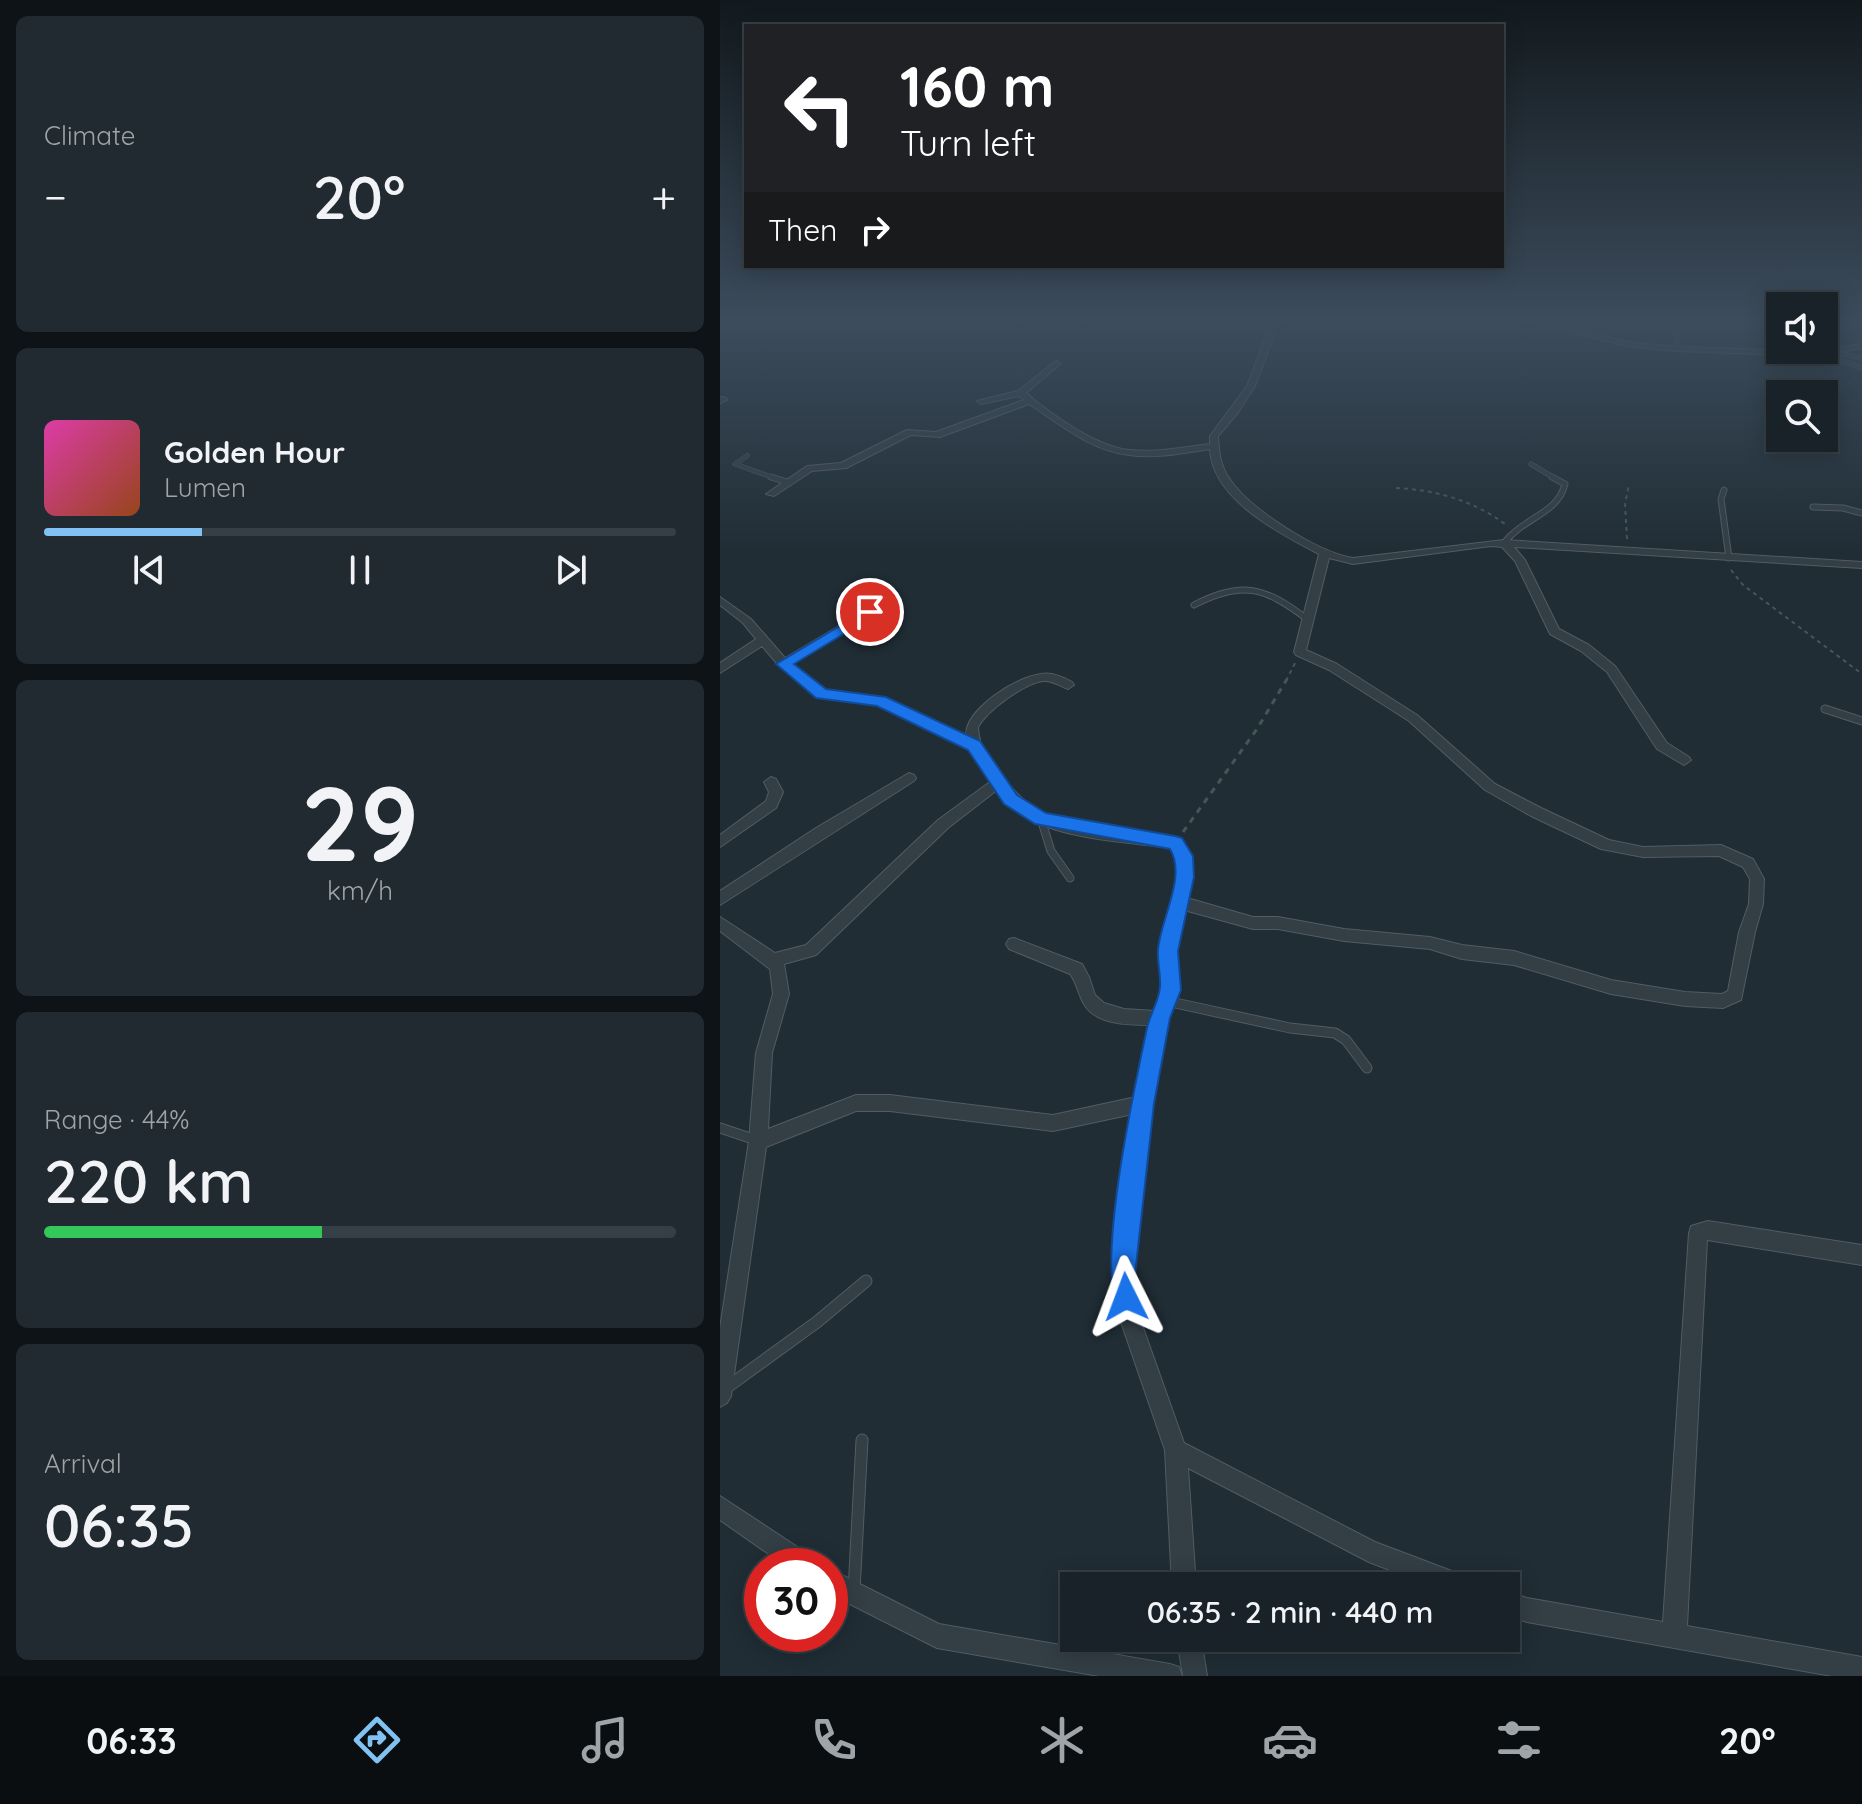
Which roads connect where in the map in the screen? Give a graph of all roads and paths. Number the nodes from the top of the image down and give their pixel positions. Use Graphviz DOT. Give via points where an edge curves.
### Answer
graph roads {
  1 [pos="1245,396"];
  2 [pos="1025,397"];
  3 [pos="981,401"];
  4 [pos="1213,446"];
  5 [pos="747,456"];
  6 [pos="1531,464"];
  7 [pos="787,482"];
  8 [pos="1629,484"];
  9 [pos="1396,488"];
  10 [pos="1724,490"];
  11 [pos="771,494"];
  12 [pos="1813,507"];
  13 [pos="1862,513"];
  14 [pos="1513,532"];
  15 [pos="1504,543"];
  16 [pos="1622,550"];
  17 [pos="1325,552"];
  18 [pos="1729,558"];
  19 [pos="1862,565"];
  20 [pos="720,600"];
  21 [pos="1194,605"];
  22 [pos="870,612"];
  23 [pos="1307,619"];
  24 [pos="761,641"];
  25 [pos="1300,652"];
  26 [pos="784,664"];
  27 [pos="720,669"];
  28 [pos="1862,674"];
  29 [pos="1068,685"];
  30 [pos="1825,709"];
  31 [pos="1862,721"];
  32 [pos="974,745"];
  33 [pos="1684,760"];
  34 [pos="909,778"];
  35 [pos="771,782"];
  36 [pos="999,782"];
  37 [pos="1041,819"];
  38 [pos="720,842"];
  39 [pos="1175,843"];
  40 [pos="1070,878"];
  41 [pos="720,899"];
  42 [pos="1179,902"];
  43 [pos="720,923"];
  44 [pos="1014,944"];
  45 [pos="773,960"];
  46 [pos="1166,1001"];
  47 [pos="1160,1018"];
  48 [pos="1367,1068"];
  49 [pos="1143,1104"];
  50 [pos="720,1128"];
  51 [pos="758,1141"];
  52 [pos="1862,1255"];
  53 [pos="866,1281"];
  54 [pos="720,1394"];
  55 [pos="862,1440"];
  56 [pos="1176,1450"];
  57 [pos="720,1507"];
  58 [pos="780,1548"];
  59 [pos="1183,1572"];
  60 [pos="1425,1572"];
  61 [pos="848,1590"];
  62 [pos="853,1593"];
  63 [pos="1520,1608"];
  64 [pos="1674,1637"];
  65 [pos="1191,1652"];
  66 [pos="1862,1669"];
  67 [pos="1170,1676"];
  68 [pos="1195,1676"];
  1 -- 4 [label="street" via="1214,436"];
  2 -- 3 [label="street"];
  2 -- 4 [label="street" via="1081,437 1117,453"];
  2 -- 7 [label="street" via="937,435 910,432 843,466 810,468"];
  4 -- 17 [label="street" via="1218,469 1238,500"];
  5 -- 7 [label="lane" via="735,464"];
  6 -- 14 [label="lane" via="1565,488 1555,506"];
  7 -- 11 [label="street"];
  8 -- 16 [label="path" via="1628,537"];
  9 -- 14 [label="path" via="1428,489 1463,500"];
  10 -- 18 [label="lane"];
  12 -- 13 [label="lane"];
  14 -- 15 [label="lane"];
  15 -- 16 [label="street"];
  15 -- 17 [label="street" via="1353,561"];
  15 -- 33 [label="street" via="1520,560 1554,631 1611,669 1662,746"];
  16 -- 18 [label="street"];
  17 -- 23 [label="street"];
  18 -- 19 [label="street"];
  18 -- 28 [label="path" via="1733,575 1743,585"];
  20 -- 24 [label="street" via="747,621"];
  21 -- 23 [label="lane" via="1224,590 1256,588"];
  22 -- 26 [label="street"];
  23 -- 25 [label="street"];
  24 -- 26 [label="street"];
  24 -- 27 [label="street"];
  25 -- 39 [label="path" via="1257,733 1209,790"];
  25 -- 42 [label="street" via="1344,673 1413,718 1490,787 1606,845 1643,852 1721,850 1748,863 1757,879 1756,904 1735,995 1713,1001 1637,992 1514,958 1253,923"];
  26 -- 32 [label="street" via="822,694 880,701"];
  29 -- 32 [label="street" via="1040,677 1000,699 975,719"];
  30 -- 31 [label="lane"];
  32 -- 36 [label="street"];
  34 -- 41 [label="street"];
  35 -- 38 [label="street" via="776,792 771,804"];
  36 -- 37 [label="street" via="1010,799"];
  36 -- 45 [label="street" via="922,842 811,950"];
  37 -- 39 [label="street"];
  37 -- 40 [label="lane" via="1057,865"];
  39 -- 42 [label="street" via="1184,856"];
  42 -- 46 [label="street" via="1168,951 1171,990"];
  43 -- 45 [label="street"];
  44 -- 47 [label="street" via="1076,969 1092,1002 1101,1008 1117,1015"];
  45 -- 51 [label="street" via="781,994 764,1053"];
  46 -- 47 [label="street"];
  46 -- 48 [label="lane" via="1335,1033"];
  47 -- 49 [label="street"];
  49 -- 51 [label="street" via="1053,1123 856,1103"];
  49 -- 56 [label="street" via="1122,1275 1130,1319"];
  50 -- 51 [label="lane"];
  51 -- 54 [label="street"];
  52 -- 64 [label="street" via="1708,1230 1698,1233"];
  53 -- 54 [label="lane"];
  55 -- 62 [label="lane"];
  56 -- 59 [label="street"];
  56 -- 60 [label="street" via="1369,1551"];
  57 -- 58 [label="street"];
  61 -- 62 [label="street"];
  62 -- 67 [label="street" via="937,1636"];
  63 -- 64 [label="street"];
  64 -- 66 [label="street"];
  65 -- 68 [label="street"];
}
